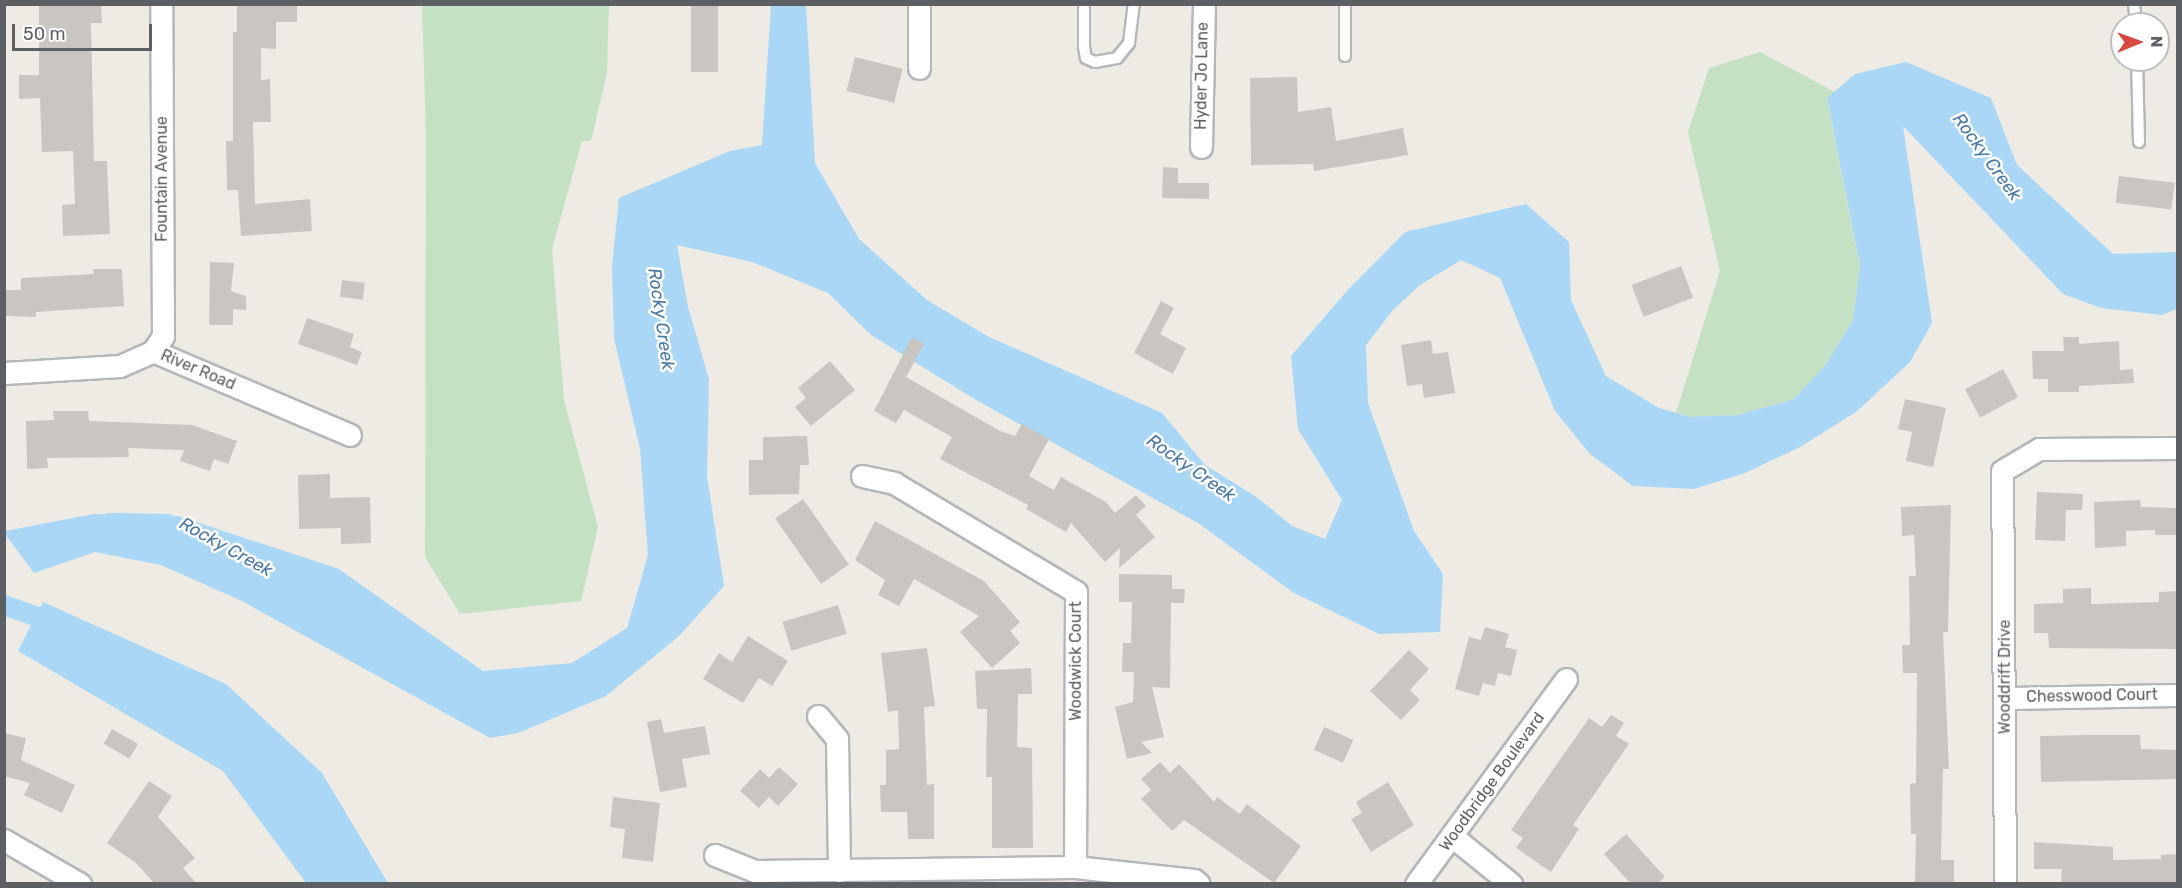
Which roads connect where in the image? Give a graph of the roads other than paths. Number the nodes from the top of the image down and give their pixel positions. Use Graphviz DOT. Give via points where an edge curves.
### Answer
graph roads {
  1 [pos="161,4"];
  2 [pos="919,4"];
  3 [pos="1084,4"];
  4 [pos="1134,4"];
  5 [pos="1204,4"];
  6 [pos="1345,4"];
  7 [pos="1345,56"];
  8 [pos="919,68"];
  9 [pos="2138,72"];
  10 [pos="2139,142"];
  11 [pos="1201,147"];
  12 [pos="153,351"];
  13 [pos="4,373"];
  14 [pos="350,435"];
  15 [pos="2178,448"];
  16 [pos="862,477"];
  17 [pos="1566,679"];
  18 [pos="2178,695"];
  19 [pos="2006,698"];
  20 [pos="818,716"];
  21 [pos="1453,837"];
  22 [pos="4,840"];
  23 [pos="715,855"];
  24 [pos="1075,867"];
  25 [pos="839,871"];
  26 [pos="80,884"];
  27 [pos="1199,884"];
  28 [pos="1416,884"];
  29 [pos="1511,884"];
  30 [pos="2005,884"];
  1 -- 12 [label="street, Fountain Avenue" via="163,336"];
  2 -- 8 [label="street"];
  3 -- 4 [label="lane" via="1086,58 1095,62 1117,58 1129,43"];
  5 -- 11 [label="street, Hyder Jo Lane"];
  6 -- 7 [label="lane"];
  9 -- 10 [label="lane"];
  12 -- 13 [label="street, River Road" via="120,366"];
  12 -- 14 [label="street, River Road"];
  15 -- 19 [label="street, Wooddrift Drive" via="2039,449 2002,471"];
  16 -- 24 [label="street, Woodwick Court" via="894,483 1076,592"];
  17 -- 21 [label="street, Woodbridge Boulevard"];
  18 -- 19 [label="street, Chesswood Court"];
  19 -- 30 [label="street, Wooddrift Drive"];
  20 -- 25 [label="street" via="837,739"];
  21 -- 28 [label="street, Woodbridge Boulevard"];
  21 -- 29 [label="street"];
  22 -- 26 [label="street"];
  23 -- 25 [label="street" via="755,871"];
  24 -- 25 [label="street"];
  24 -- 27 [label="street" via="1194,880"];
}
